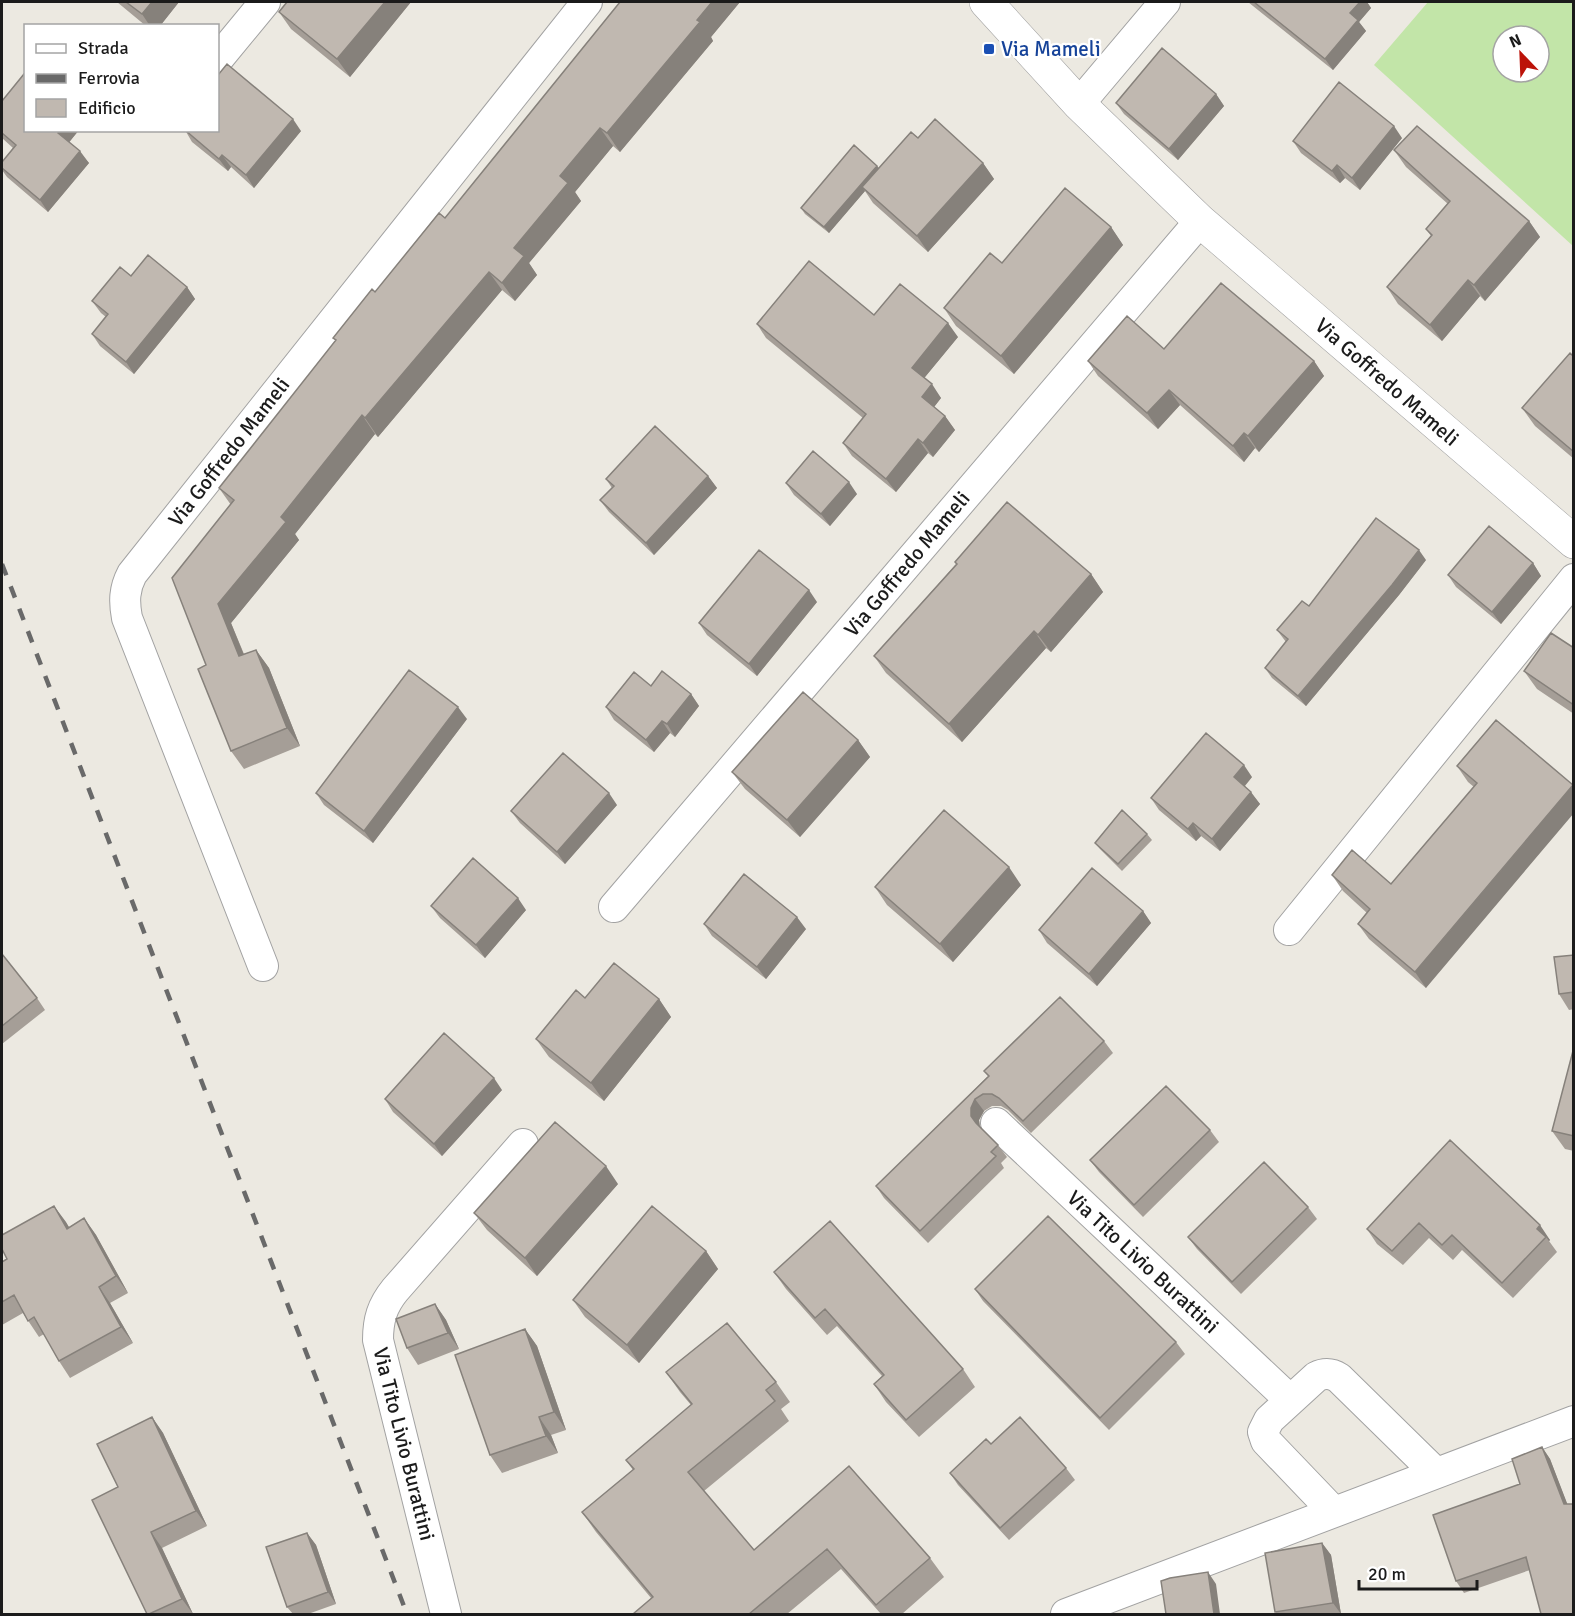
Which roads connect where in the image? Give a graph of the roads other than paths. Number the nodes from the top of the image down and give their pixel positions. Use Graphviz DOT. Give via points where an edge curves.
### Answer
graph roads {
  1 [pos="265,2"];
  2 [pos="587,2"];
  3 [pos="986,2"];
  4 [pos="1165,2"];
  5 [pos="219,58"];
  6 [pos="1079,104"];
  7 [pos="1200,221"];
  8 [pos="1574,542"];
  9 [pos="1574,579"];
  10 [pos="614,908"];
  11 [pos="1289,930"];
  12 [pos="263,966"];
  13 [pos="996,1123"];
  14 [pos="523,1144"];
  15 [pos="1290,1400"];
  16 [pos="1574,1421"];
  17 [pos="1436,1473"];
  18 [pos="1334,1512"];
  19 [pos="446,1614"];
  20 [pos="1066,1614"];
  1 -- 5 [label="street"];
  2 -- 12 [label="street, Via Goffredo Mameli" via="128,583 124,595 127,618"];
  3 -- 6 [label="street, Via Goffredo Mameli"];
  4 -- 6 [label="street"];
  6 -- 7 [label="street, Via Goffredo Mameli"];
  7 -- 8 [label="street, Via Goffredo Mameli"];
  7 -- 10 [label="street, Via Goffredo Mameli"];
  9 -- 11 [label="street"];
  13 -- 15 [label="street, Via Tito Livio Burattini"];
  14 -- 19 [label="street, Via Tito Livio Burattini" via="395,1290 380,1314 378,1340"];
  15 -- 17 [label="street" via="1321,1374 1334,1375"];
  15 -- 18 [label="street" via="1266,1423 1264,1437"];
  16 -- 17 [label="street"];
  17 -- 18 [label="street"];
  18 -- 20 [label="street"];
}
